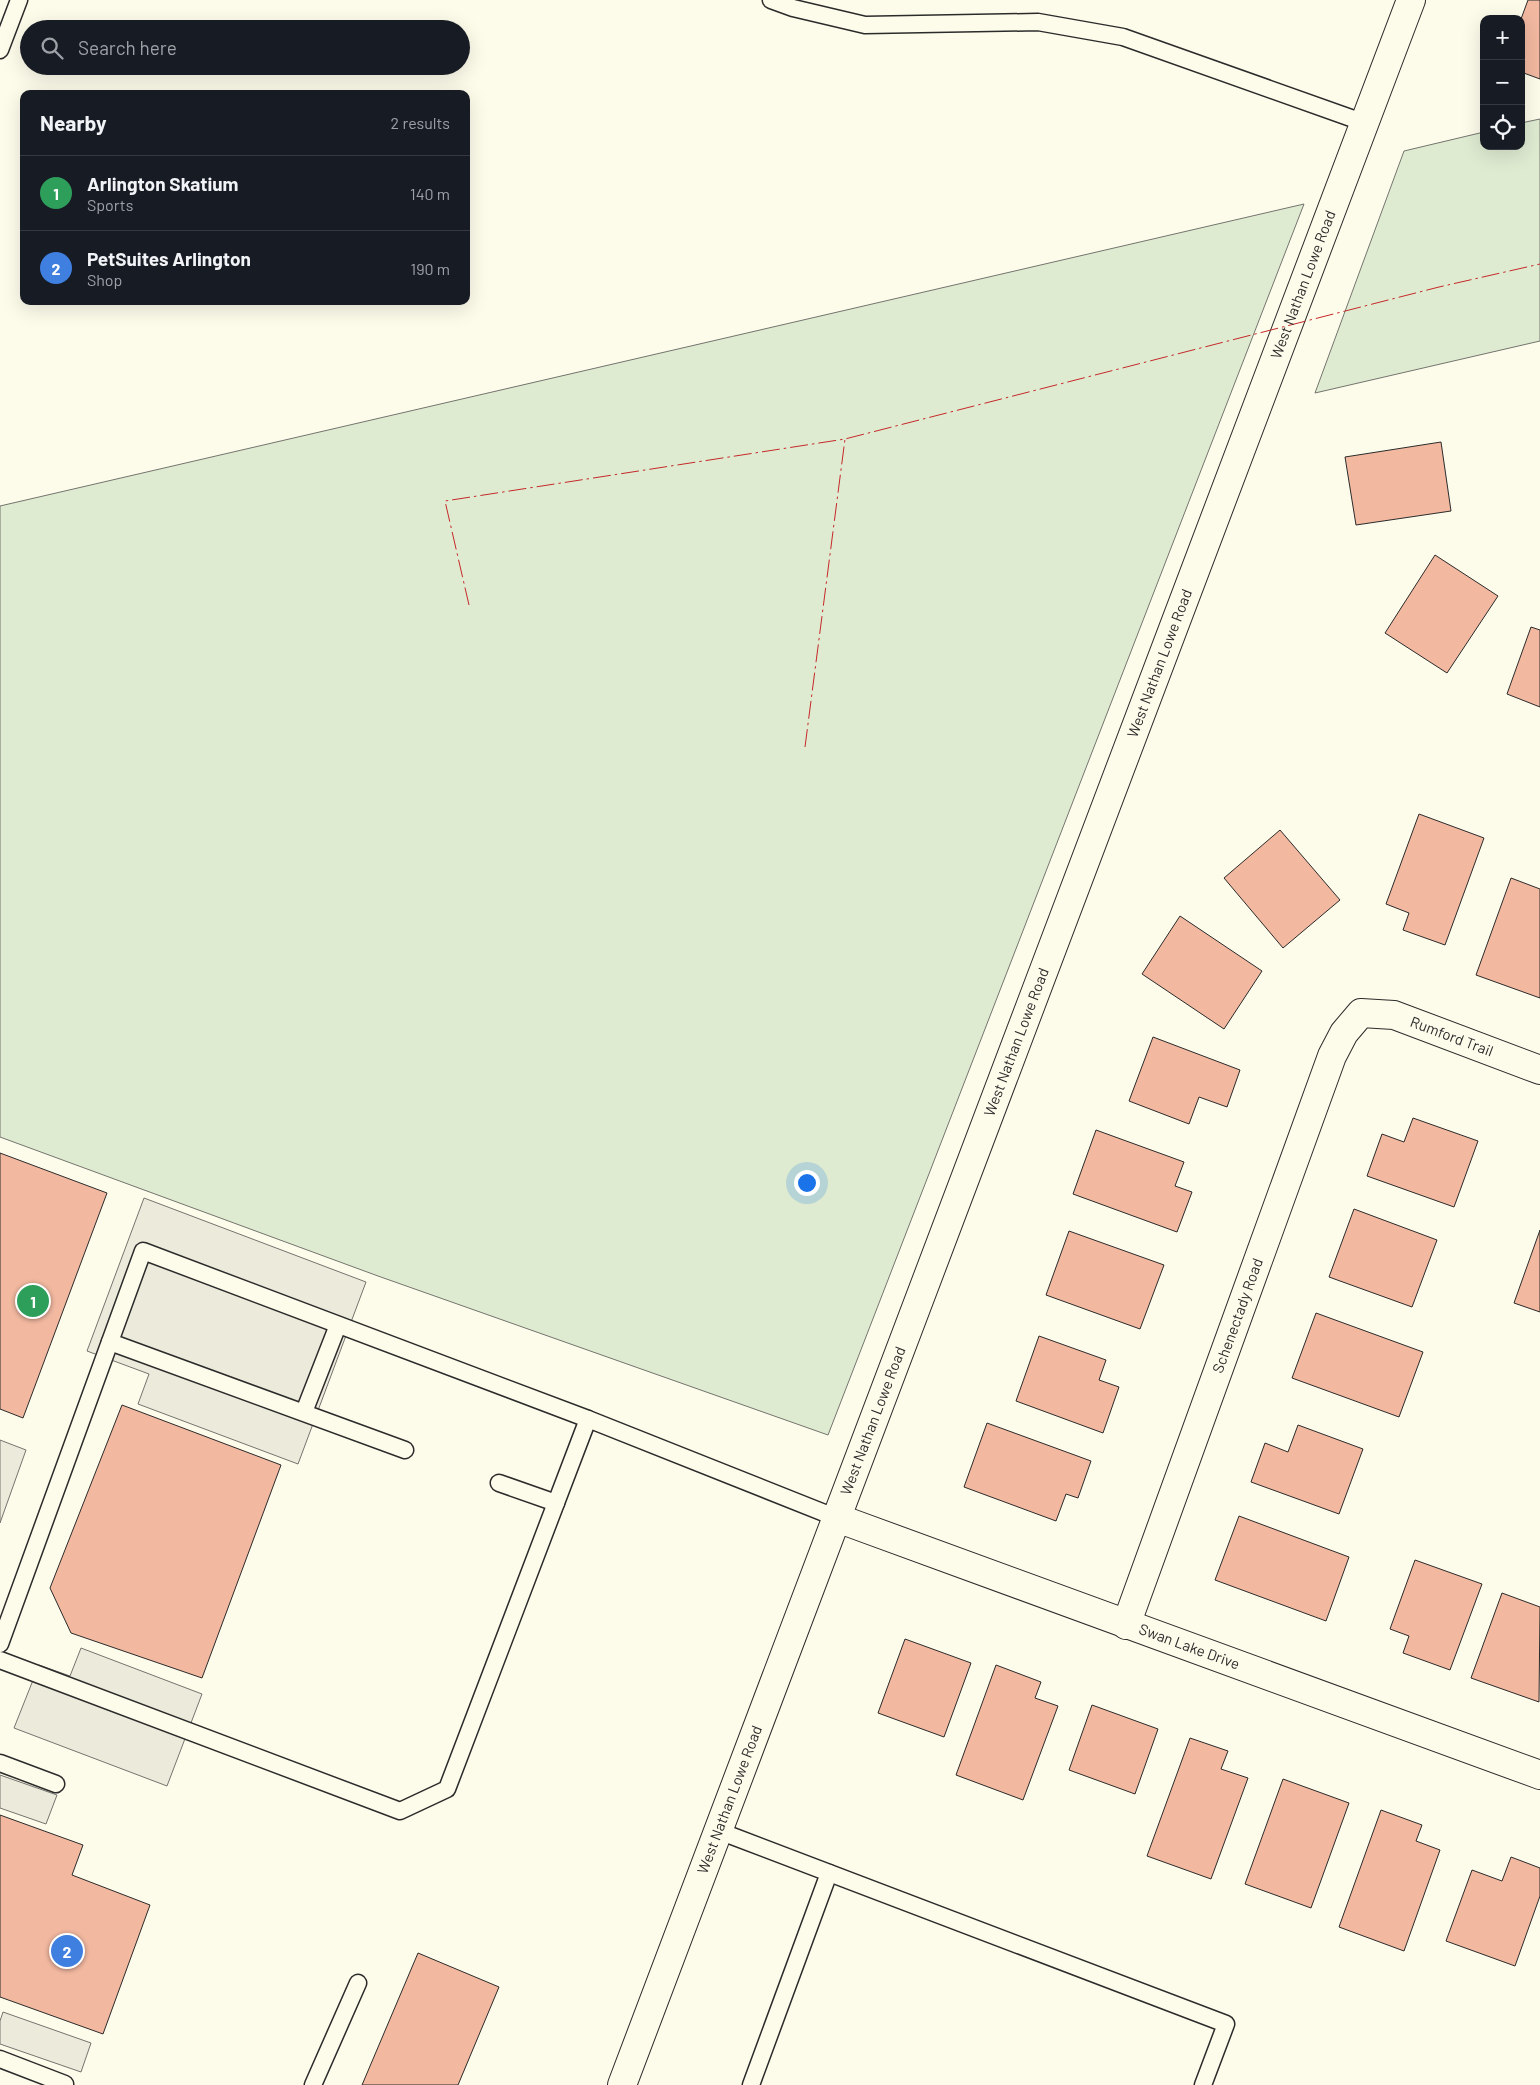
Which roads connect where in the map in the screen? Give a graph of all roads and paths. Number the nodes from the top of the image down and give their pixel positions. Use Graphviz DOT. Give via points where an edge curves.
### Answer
graph roads {
  1 [pos="19,0"];
  2 [pos="771,0"];
  3 [pos="1411,0"];
  4 [pos="0,50"];
  5 [pos="1365,123"];
  6 [pos="1361,1014"];
  7 [pos="1540,1070"];
  8 [pos="338,1326"];
  9 [pos="110,1342"];
  10 [pos="304,1412"];
  11 [pos="588,1419"];
  12 [pos="405,1450"];
  13 [pos="499,1483"];
  14 [pos="556,1504"];
  15 [pos="837,1518"];
  16 [pos="1126,1625"];
  17 [pos="0,1644"];
  18 [pos="0,1660"];
  19 [pos="0,1763"];
  20 [pos="1540,1775"];
  21 [pos="56,1784"];
  22 [pos="719,1831"];
  23 [pos="829,1873"];
  24 [pos="358,1982"];
  25 [pos="0,2059"];
  26 [pos="64,2084"];
  27 [pos="312,2085"];
  28 [pos="622,2085"];
  29 [pos="751,2085"];
  30 [pos="1203,2085"];
  1 -- 4 [label="lane"];
  2 -- 5 [label="lane" via="865,25 1038,22 1124,37"];
  3 -- 5 [label="street, West Nathan Lowe Road"];
  5 -- 15 [label="street, West Nathan Lowe Road"];
  6 -- 7 [label="street, Rumford Trail" via="1394,1015"];
  6 -- 16 [label="street, Schenectady Road" via="1344,1034 1332,1056"];
  8 -- 9 [label="lane" via="143,1251"];
  8 -- 10 [label="lane"];
  8 -- 11 [label="lane"];
  9 -- 10 [label="lane"];
  9 -- 17 [label="lane"];
  10 -- 12 [label="lane"];
  11 -- 14 [label="lane"];
  11 -- 15 [label="lane"];
  13 -- 14 [label="lane"];
  14 -- 18 [label="lane" via="447,1789 400,1811"];
  15 -- 16 [label="street, Swan Lake Drive"];
  15 -- 22 [label="street, West Nathan Lowe Road"];
  16 -- 20 [label="street, Swan Lake Drive"];
  19 -- 21 [label="lane"];
  22 -- 23 [label="lane"];
  22 -- 28 [label="street, West Nathan Lowe Road"];
  23 -- 29 [label="lane"];
  23 -- 30 [label="lane" via="1226,2024"];
  24 -- 27 [label="lane"];
  25 -- 26 [label="lane"];
}
